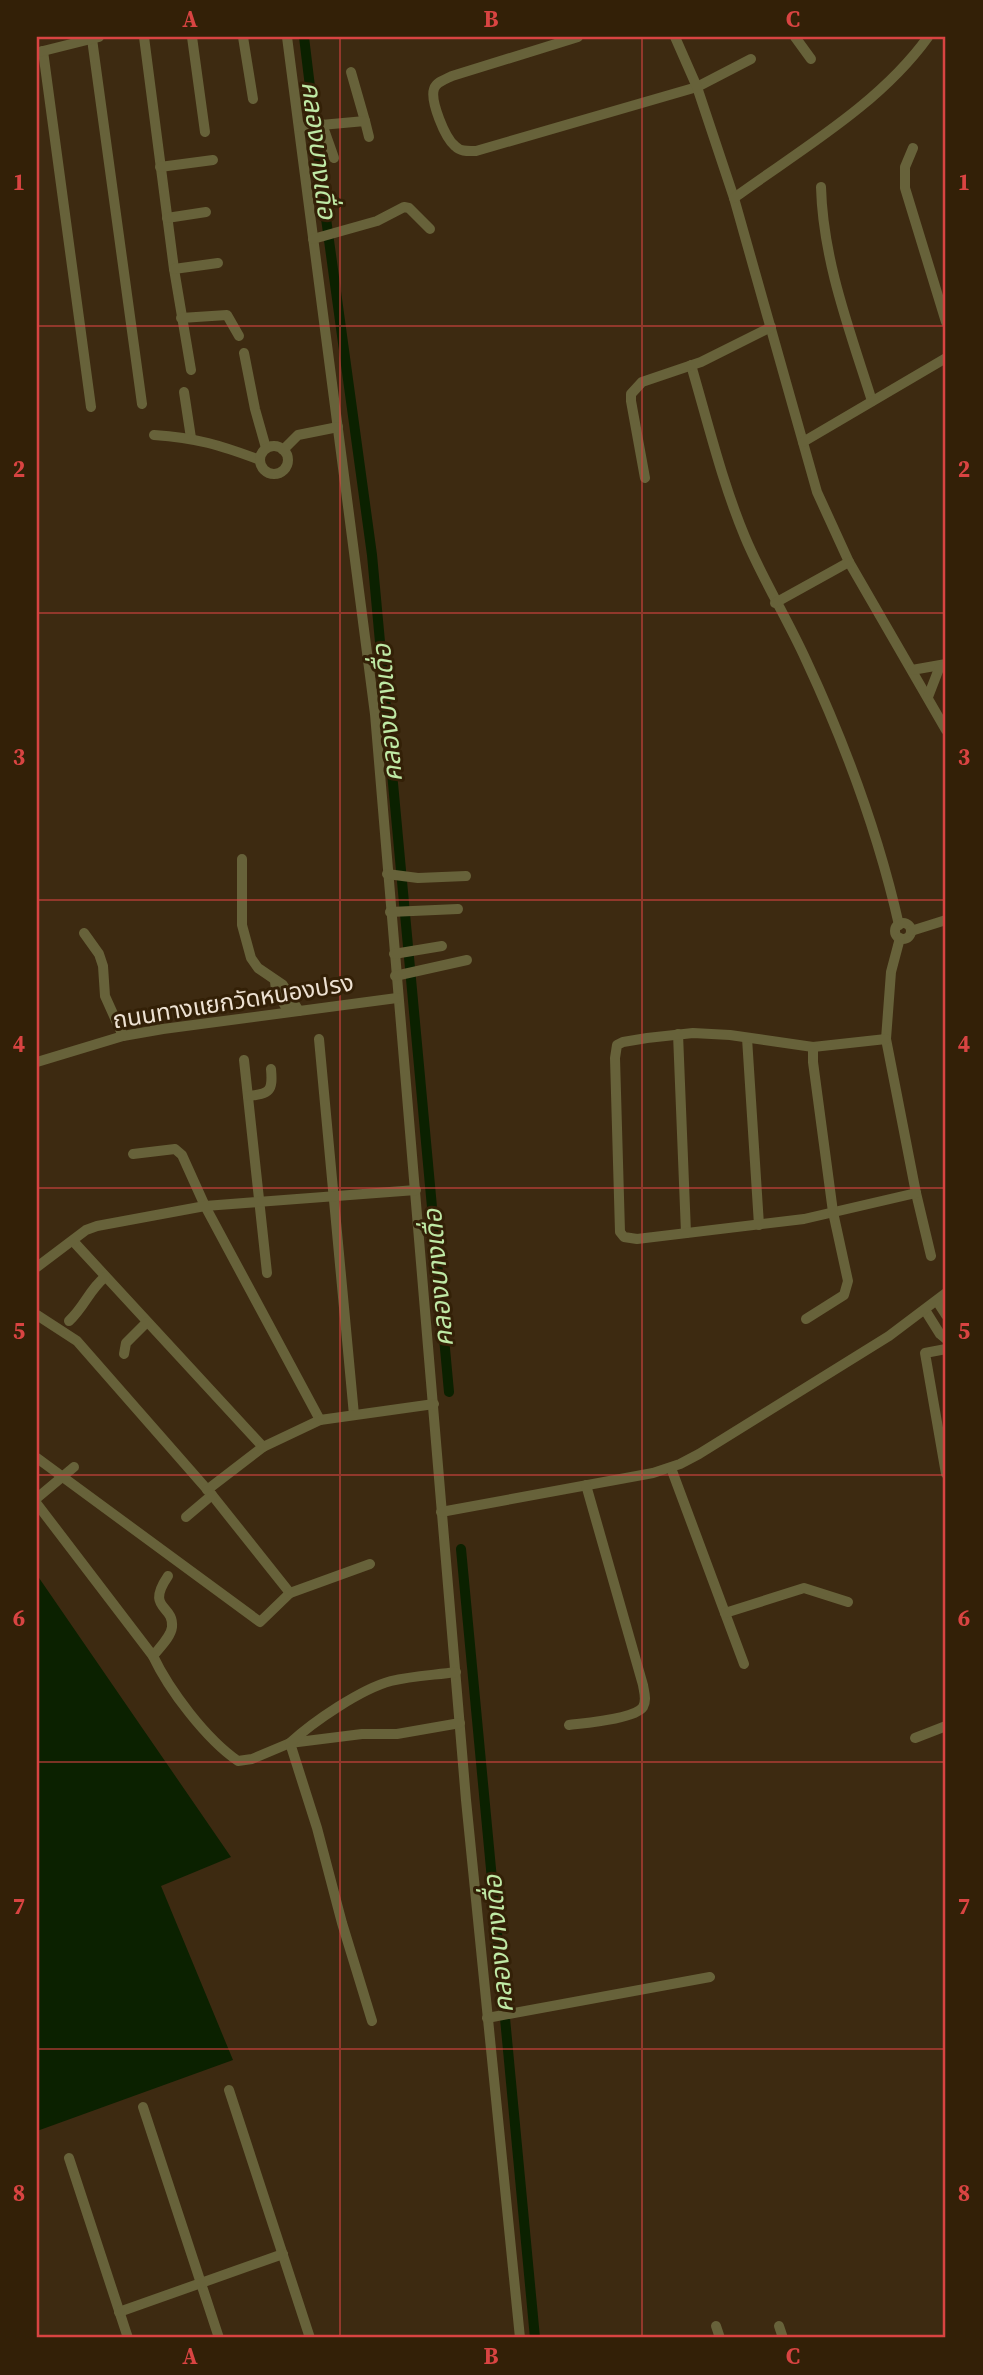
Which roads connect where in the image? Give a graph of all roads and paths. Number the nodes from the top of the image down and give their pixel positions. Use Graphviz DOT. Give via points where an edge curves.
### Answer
graph roads {
  1 [pos="145,37"];
  2 [pos="192,37"];
  3 [pos="243,37"];
  4 [pos="287,37"];
  5 [pos="578,37"];
  6 [pos="675,37"];
  7 [pos="795,37"];
  8 [pos="928,37"];
  9 [pos="96,38"];
  10 [pos="57,42"];
  11 [pos="40,52"];
  12 [pos="751,59"];
  13 [pos="811,59"];
  14 [pos="351,72"];
  15 [pos="697,87"];
  16 [pos="253,99"];
  17 [pos="365,121"];
  18 [pos="310,126"];
  19 [pos="205,132"];
  20 [pos="369,137"];
  21 [pos="913,148"];
  22 [pos="334,158"];
  23 [pos="213,160"];
  24 [pos="160,167"];
  25 [pos="821,187"];
  26 [pos="734,198"];
  27 [pos="206,212"];
  28 [pos="167,218"];
  29 [pos="430,229"];
  30 [pos="322,236"];
  31 [pos="218,262"];
  32 [pos="174,269"];
  33 [pos="181,318"];
  34 [pos="946,322"];
  35 [pos="771,327"];
  36 [pos="239,335"];
  37 [pos="244,353"];
  38 [pos="946,358"];
  39 [pos="691,365"];
  40 [pos="191,370"];
  41 [pos="184,392"];
  42 [pos="872,401"];
  43 [pos="142,404"];
  44 [pos="90,407"];
  45 [pos="338,427"];
  46 [pos="155,435"];
  47 [pos="191,438"];
  48 [pos="803,442"];
  49 [pos="266,448"];
  50 [pos="283,450"];
  51 [pos="260,460"];
  52 [pos="645,478"];
  53 [pos="849,562"];
  54 [pos="775,603"];
  55 [pos="943,665"];
  56 [pos="912,670"];
  57 [pos="928,697"];
  58 [pos="946,730"];
  59 [pos="242,859"];
  60 [pos="395,875"];
  61 [pos="466,876"];
  62 [pos="458,909"];
  63 [pos="399,911"];
  64 [pos="946,920"];
  65 [pos="899,925"];
  66 [pos="911,931"];
  67 [pos="84,933"];
  68 [pos="900,938"];
  69 [pos="442,946"];
  70 [pos="401,953"];
  71 [pos="467,960"];
  72 [pos="404,974"];
  73 [pos="397,998"];
  74 [pos="294,1012"];
  75 [pos="678,1034"];
  76 [pos="123,1036"];
  77 [pos="747,1038"];
  78 [pos="320,1039"];
  79 [pos="886,1039"];
  80 [pos="813,1047"];
  81 [pos="244,1060"];
  82 [pos="37,1062"];
  83 [pos="271,1069"];
  84 [pos="248,1096"];
  85 [pos="133,1154"];
  86 [pos="416,1190"];
  87 [pos="916,1194"];
  88 [pos="333,1197"];
  89 [pos="259,1202"];
  90 [pos="205,1206"];
  91 [pos="833,1212"];
  92 [pos="759,1225"];
  93 [pos="686,1233"];
  94 [pos="73,1241"];
  95 [pos="930,1256"];
  96 [pos="37,1267"];
  97 [pos="267,1273"];
  98 [pos="106,1277"];
  99 [pos="946,1293"];
  100 [pos="937,1301"];
  101 [pos="925,1310"];
  102 [pos="37,1315"];
  103 [pos="946,1315"];
  104 [pos="806,1320"];
  105 [pos="69,1321"];
  106 [pos="147,1322"];
  107 [pos="946,1339"];
  108 [pos="946,1349"];
  109 [pos="124,1354"];
  110 [pos="434,1404"];
  111 [pos="354,1415"];
  112 [pos="320,1420"];
  113 [pos="263,1447"];
  114 [pos="37,1458"];
  115 [pos="74,1467"];
  116 [pos="671,1468"];
  117 [pos="946,1474"];
  118 [pos="62,1477"];
  119 [pos="586,1485"];
  120 [pos="209,1493"];
  121 [pos="37,1498"];
  122 [pos="37,1504"];
  123 [pos="441,1513"];
  124 [pos="186,1517"];
  125 [pos="370,1564"];
  126 [pos="168,1576"];
  127 [pos="290,1593"];
  128 [pos="848,1602"];
  129 [pos="725,1613"];
  130 [pos="153,1656"];
  131 [pos="744,1664"];
  132 [pos="456,1672"];
  133 [pos="460,1723"];
  134 [pos="569,1726"];
  135 [pos="946,1726"];
  136 [pos="915,1738"];
  137 [pos="290,1743"];
  138 [pos="710,1977"];
  139 [pos="487,2018"];
  140 [pos="372,2021"];
  141 [pos="229,2090"];
  142 [pos="143,2108"];
  143 [pos="69,2158"];
  144 [pos="283,2254"];
  145 [pos="200,2282"];
  146 [pos="119,2312"];
  147 [pos="716,2326"];
  148 [pos="779,2326"];
  149 [pos="128,2338"];
  150 [pos="219,2338"];
  151 [pos="310,2338"];
  152 [pos="520,2338"];
  153 [pos="720,2338"];
  154 [pos="783,2338"];
  1 -- 24 [label="street"];
  2 -- 19 [label="street"];
  3 -- 16 [label="street"];
  4 -- 18 [label="street"];
  5 -- 15 [label="street" via="439,82 434,103 453,145 476,151"];
  6 -- 15 [label="street"];
  7 -- 13 [label="street"];
  8 -- 26 [label="street" via="885,86"];
  9 -- 10 [label="street"];
  9 -- 43 [label="street"];
  10 -- 11 [label="street"];
  11 -- 44 [label="street"];
  12 -- 15 [label="street"];
  14 -- 17 [label="street"];
  15 -- 26 [label="street"];
  17 -- 18 [label="street"];
  17 -- 20 [label="street"];
  18 -- 22 [label="street"];
  18 -- 30 [label="street"];
  21 -- 34 [label="street" via="905,167 905,188"];
  23 -- 24 [label="street"];
  24 -- 28 [label="street"];
  25 -- 42 [label="street" via="829,257"];
  26 -- 35 [label="street"];
  27 -- 28 [label="street"];
  28 -- 32 [label="street"];
  29 -- 30 [label="street" via="404,208 377,221"];
  30 -- 45 [label="street"];
  31 -- 32 [label="street"];
  32 -- 33 [label="street"];
  33 -- 36 [label="street" via="227,315"];
  33 -- 40 [label="street"];
  35 -- 39 [label="street"];
  35 -- 48 [label="street"];
  37 -- 49 [label="street"];
  38 -- 42 [label="street"];
  39 -- 52 [label="street" via="642,382 631,394"];
  39 -- 54 [label="street" via="726,486"];
  41 -- 47 [label="street"];
  42 -- 48 [label="street"];
  45 -- 50 [label="street" via="298,435"];
  45 -- 60 [label="street"];
  46 -- 47 [label="street"];
  47 -- 51 [label="street"];
  48 -- 53 [label="street" via="817,492"];
  49 -- 50 [label="street"];
  49 -- 51 [label="street"];
  50 -- 51 [label="street" via="287,463 279,473 266,471"];
  53 -- 54 [label="street"];
  53 -- 56 [label="street"];
  54 -- 65 [label="street" via="805,657 854,770"];
  55 -- 56 [label="street"];
  55 -- 57 [label="street"];
  56 -- 57 [label="street"];
  57 -- 58 [label="street"];
  59 -- 74 [label="street" via="245,942 251,958 275,981 276,991"];
  60 -- 61 [label="street"];
  60 -- 63 [label="street"];
  62 -- 63 [label="street"];
  63 -- 70 [label="street"];
  64 -- 66 [label="street"];
  65 -- 66 [label="street" via="904,923"];
  65 -- 68 [label="street" via="896,934"];
  66 -- 68 [label="street" via="905,939"];
  67 -- 76 [label="street" via="99,954 105,996"];
  68 -- 79 [label="street" via="891,972"];
  69 -- 70 [label="street"];
  70 -- 72 [label="street"];
  71 -- 72 [label="street"];
  72 -- 73 [label="street"];
  73 -- 74 [label="street, ถนนทางแยกวัดหนองปรง"];
  73 -- 86 [label="street"];
  74 -- 76 [label="street, ถนนทางแยกวัดหนองปรง"];
  75 -- 77 [label="street"];
  75 -- 93 [label="street"];
  75 -- 93 [label="street" via="617,1045 619,1225 629,1239"];
  76 -- 82 [label="street, ถนนทางแยกวัดหนองปรง"];
  77 -- 80 [label="street"];
  77 -- 92 [label="street"];
  78 -- 88 [label="street"];
  79 -- 80 [label="street"];
  79 -- 87 [label="street"];
  80 -- 91 [label="street"];
  81 -- 84 [label="street"];
  83 -- 84 [label="street" via="270,1089"];
  84 -- 89 [label="street"];
  85 -- 90 [label="street" via="175,1149"];
  86 -- 88 [label="street"];
  86 -- 110 [label="street"];
  87 -- 91 [label="street"];
  87 -- 95 [label="street"];
  88 -- 89 [label="street"];
  88 -- 111 [label="street"];
  89 -- 90 [label="street"];
  89 -- 97 [label="street"];
  90 -- 94 [label="street" via="97,1226"];
  90 -- 112 [label="street"];
  91 -- 92 [label="street"];
  91 -- 104 [label="street" via="847,1288 844,1295"];
  92 -- 93 [label="street"];
  94 -- 96 [label="street"];
  94 -- 98 [label="street"];
  98 -- 105 [label="street" via="93,1287"];
  98 -- 106 [label="street"];
  99 -- 100 [label="street"];
  100 -- 101 [label="street"];
  100 -- 103 [label="street"];
  101 -- 107 [label="street"];
  101 -- 116 [label="street" via="824,1378"];
  102 -- 120 [label="street" via="77,1341"];
  106 -- 109 [label="street" via="126,1343"];
  106 -- 113 [label="street"];
  108 -- 117 [label="street" via="925,1353"];
  110 -- 111 [label="street"];
  110 -- 123 [label="street"];
  111 -- 112 [label="street"];
  112 -- 113 [label="street"];
  113 -- 120 [label="street"];
  114 -- 118 [label="street"];
  115 -- 118 [label="street"];
  116 -- 119 [label="street"];
  116 -- 129 [label="street"];
  118 -- 121 [label="street"];
  118 -- 127 [label="street" via="260,1622"];
  119 -- 123 [label="street"];
  119 -- 134 [label="street" via="645,1703 631,1714"];
  120 -- 124 [label="street"];
  120 -- 127 [label="street"];
  122 -- 130 [label="street"];
  123 -- 132 [label="street"];
  125 -- 127 [label="street"];
  126 -- 130 [label="street" via="158,1593 172,1627"];
  128 -- 129 [label="street" via="796,1588"];
  129 -- 131 [label="street"];
  130 -- 137 [label="street" via="190,1713 238,1761"];
  132 -- 133 [label="street"];
  132 -- 137 [label="street" via="398,1679 371,1688"];
  133 -- 137 [label="street" via="397,1734"];
  133 -- 139 [label="street"];
  135 -- 136 [label="street"];
  137 -- 140 [label="street"];
  138 -- 139 [label="street"];
  139 -- 152 [label="street"];
  141 -- 144 [label="street"];
  142 -- 145 [label="street"];
  143 -- 146 [label="street"];
  144 -- 145 [label="street"];
  144 -- 151 [label="street"];
  145 -- 146 [label="street"];
  145 -- 150 [label="street"];
  146 -- 149 [label="street"];
  147 -- 153 [label="street"];
  148 -- 154 [label="street"];
}
